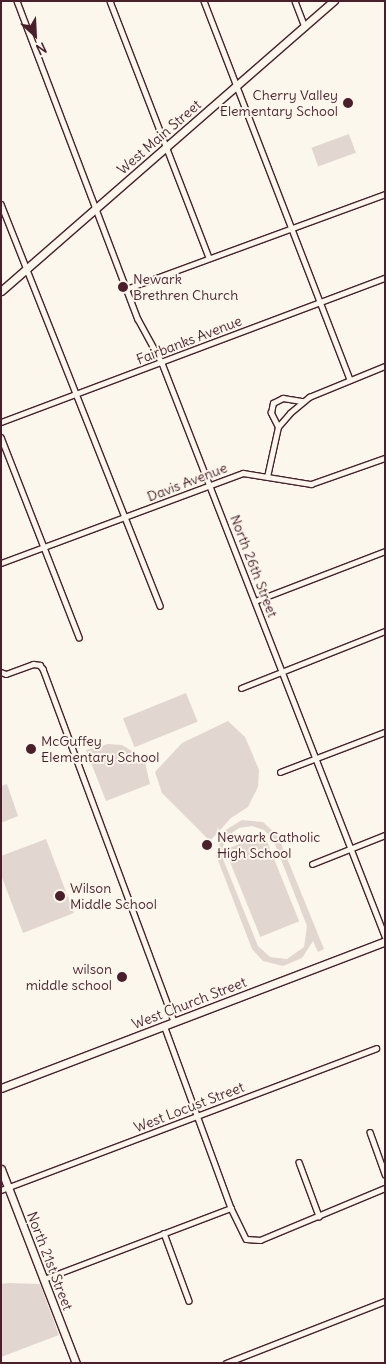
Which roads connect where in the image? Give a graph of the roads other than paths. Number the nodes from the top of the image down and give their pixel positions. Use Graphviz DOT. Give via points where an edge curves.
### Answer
graph roads {
  1 [pos="17,1"];
  2 [pos="110,1"];
  3 [pos="204,1"];
  4 [pos="295,1"];
  5 [pos="334,1"];
  6 [pos="305,27"];
  7 [pos="236,87"];
  8 [pos="167,147"];
  9 [pos="385,194"];
  10 [pos="1,204"];
  11 [pos="97,208"];
  12 [pos="292,231"];
  13 [pos="209,257"];
  14 [pos="28,268"];
  15 [pos="385,278"];
  16 [pos="126,289"];
  17 [pos="1,291"];
  18 [pos="320,302"];
  19 [pos="162,362"];
  20 [pos="385,366"];
  21 [pos="350,380"];
  22 [pos="77,394"];
  23 [pos="303,401"];
  24 [pos="1,422"];
  25 [pos="278,426"];
  26 [pos="1,437"];
  27 [pos="385,458"];
  28 [pos="267,477"];
  29 [pos="210,485"];
  30 [pos="125,519"];
  31 [pos="44,548"];
  32 [pos="385,551"];
  33 [pos="1,563"];
  34 [pos="255,601"];
  35 [pos="160,606"];
  36 [pos="385,631"];
  37 [pos="79,637"];
  38 [pos="282,671"];
  39 [pos="1,672"];
  40 [pos="241,688"];
  41 [pos="385,732"];
  42 [pos="316,758"];
  43 [pos="280,772"];
  44 [pos="385,835"];
  45 [pos="351,848"];
  46 [pos="312,864"];
  47 [pos="385,936"];
  48 [pos="385,941"];
  49 [pos="174,1021"];
  50 [pos="164,1025"];
  51 [pos="376,1048"];
  52 [pos="1,1088"];
  53 [pos="198,1116"];
  54 [pos="370,1132"];
  55 [pos="299,1162"];
  56 [pos="1,1168"];
  57 [pos="385,1174"];
  58 [pos="385,1188"];
  59 [pos="5,1189"];
  60 [pos="231,1208"];
  61 [pos="319,1216"];
  62 [pos="164,1233"];
  63 [pos="44,1279"];
  64 [pos="189,1300"];
  65 [pos="385,1301"];
  66 [pos="76,1363"];
  67 [pos="226,1363"];
  1 -- 11 [label="street, North 26th Street"];
  2 -- 8 [label="street"];
  3 -- 7 [label="street"];
  4 -- 6 [label="street"];
  5 -- 6 [label="main road, West Main Street"];
  6 -- 7 [label="main road, West Main Street"];
  7 -- 8 [label="main road, West Main Street"];
  7 -- 12 [label="street"];
  8 -- 11 [label="main road, West Main Street"];
  8 -- 13 [label="street"];
  9 -- 12 [label="street"];
  10 -- 14 [label="street"];
  11 -- 14 [label="main road, West Main Street"];
  11 -- 16 [label="street, North 26th Street"];
  12 -- 13 [label="street" via="257,239"];
  12 -- 18 [label="street"];
  13 -- 16 [label="street"];
  14 -- 17 [label="main road, West Main Street"];
  14 -- 22 [label="street"];
  15 -- 18 [label="street, Fairbanks Avenue"];
  16 -- 19 [label="street, North 26th Street" via="138,319"];
  18 -- 19 [label="street, Fairbanks Avenue"];
  18 -- 21 [label="street"];
  19 -- 22 [label="street, Fairbanks Avenue"];
  19 -- 29 [label="street, North 26th Street"];
  20 -- 21 [label="street"];
  21 -- 23 [label="street"];
  22 -- 24 [label="street, Fairbanks Avenue"];
  22 -- 30 [label="street"];
  23 -- 25 [label="street"];
  23 -- 25 [label="street" via="283,398 273,403 271,413"];
  25 -- 28 [label="street"];
  26 -- 31 [label="street"];
  27 -- 28 [label="street, Davis Avenue" via="311,484"];
  28 -- 29 [label="street, Davis Avenue" via="243,473"];
  29 -- 30 [label="street, Davis Avenue"];
  29 -- 34 [label="street, North 26th Street"];
  30 -- 31 [label="street, Davis Avenue"];
  30 -- 35 [label="street"];
  31 -- 33 [label="street, Davis Avenue"];
  31 -- 37 [label="street"];
  32 -- 34 [label="street"];
  34 -- 38 [label="street, North 26th Street"];
  36 -- 38 [label="street"];
  38 -- 40 [label="street"];
  38 -- 42 [label="street, North 26th Street"];
  39 -- 49 [label="street" via="6,674 40,665"];
  41 -- 42 [label="street"];
  42 -- 43 [label="street"];
  42 -- 45 [label="street, North 26th Street"];
  44 -- 45 [label="street"];
  45 -- 46 [label="street"];
  45 -- 47 [label="street, North 26th Street"];
  48 -- 49 [label="main road, West Church Street"];
  49 -- 50 [label="main road, West Church Street"];
  50 -- 52 [label="main road, West Church Street"];
  50 -- 53 [label="street"];
  51 -- 53 [label="street, West Locust Street"];
  53 -- 59 [label="street, West Locust Street"];
  53 -- 60 [label="street"];
  54 -- 57 [label="street"];
  55 -- 61 [label="street"];
  56 -- 59 [label="main road, North 21st Street"];
  58 -- 61 [label="street"];
  59 -- 63 [label="main road, North 21st Street"];
  60 -- 61 [label="street" via="244,1237 253,1241"];
  60 -- 62 [label="street"];
  62 -- 63 [label="street"];
  62 -- 64 [label="street"];
  63 -- 66 [label="main road, North 21st Street"];
  65 -- 67 [label="street"];
}
